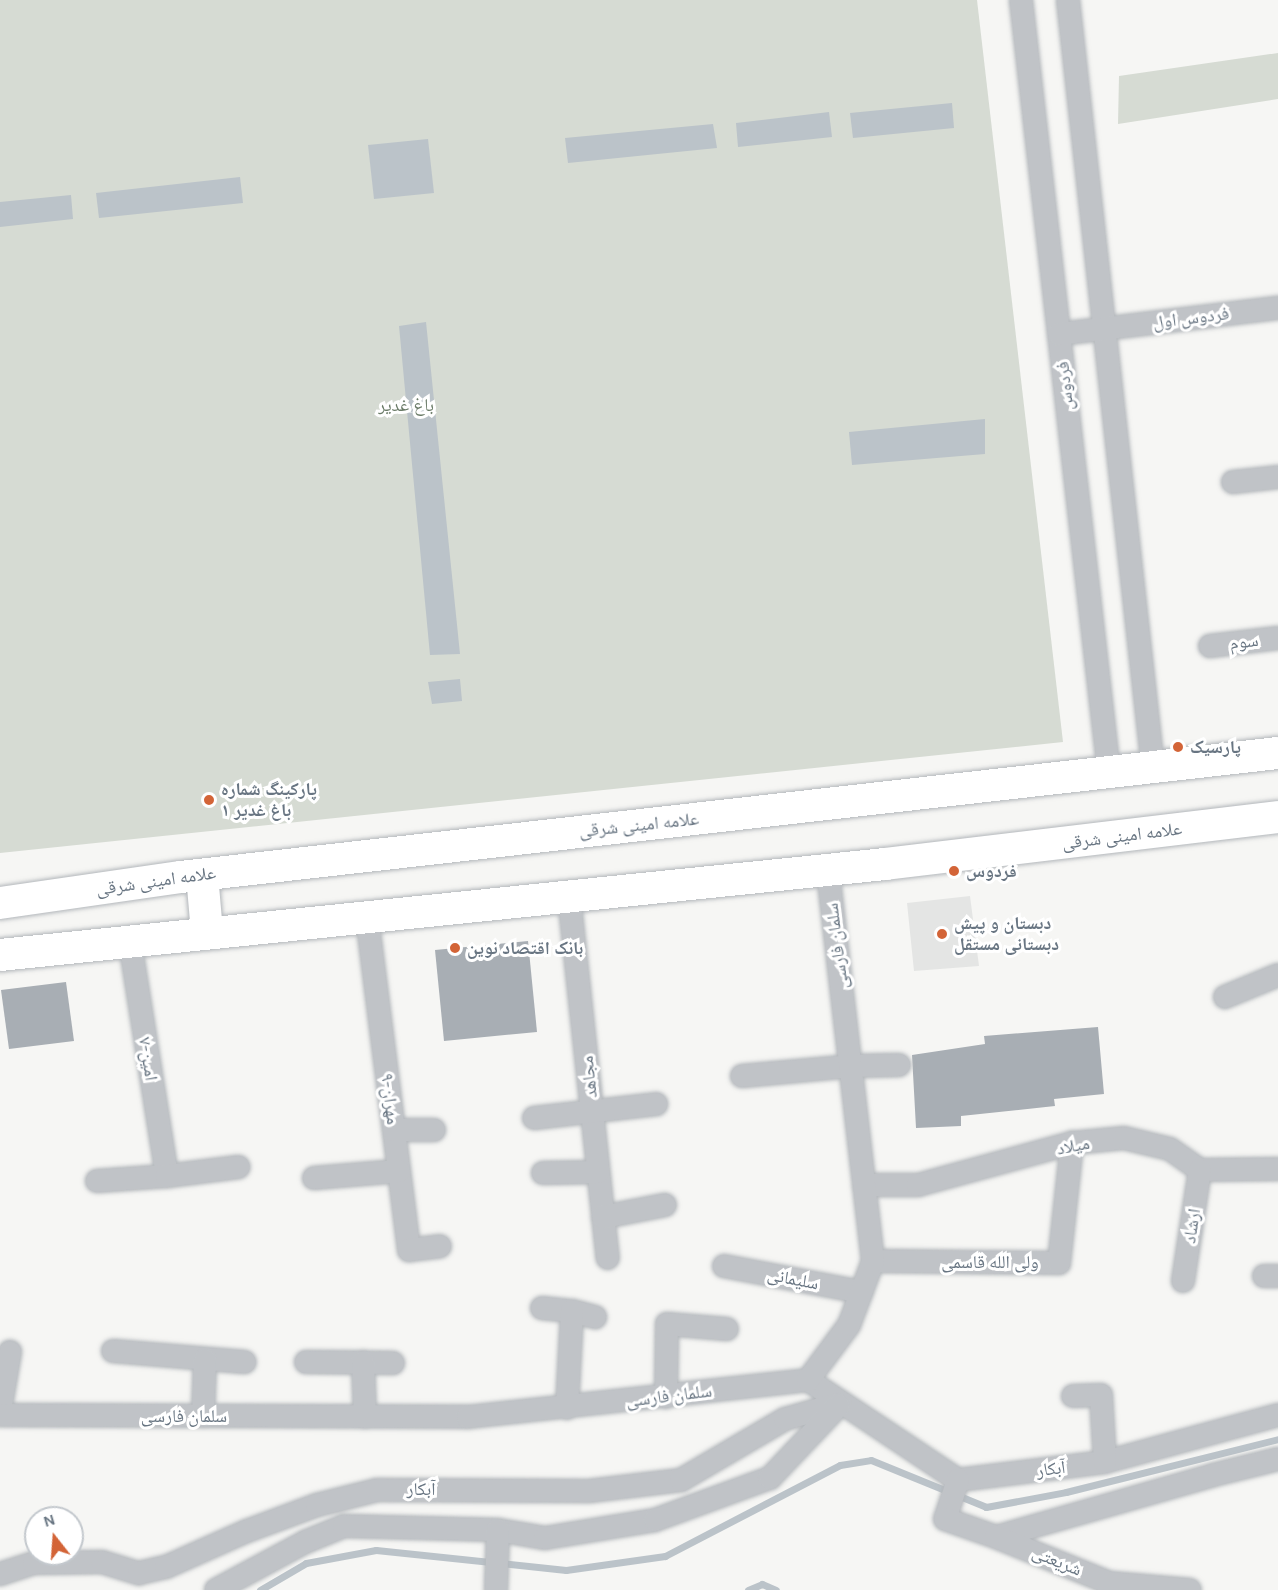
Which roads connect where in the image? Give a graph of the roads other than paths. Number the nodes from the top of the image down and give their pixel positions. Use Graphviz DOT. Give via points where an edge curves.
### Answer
graph roads {
  1 [pos="1022,0"];
  2 [pos="1068,0"];
  3 [pos="1278,308"];
  4 [pos="1104,328"];
  5 [pos="1059,334"];
  6 [pos="1278,477"];
  7 [pos="1233,482"];
  8 [pos="1278,638"];
  9 [pos="1210,646"];
  10 [pos="1278,753"];
  11 [pos="1153,767"];
  12 [pos="1109,772"];
  13 [pos="1276,822"];
  14 [pos="828,870"];
  15 [pos="202,874"];
  16 [pos="569,896"];
  17 [pos="0,903"];
  18 [pos="367,917"];
  19 [pos="207,932"];
  20 [pos="130,942"];
  21 [pos="0,955"];
  22 [pos="1278,975"];
  23 [pos="1225,997"];
  24 [pos="899,1065"];
  25 [pos="851,1066"];
  26 [pos="742,1076"];
  27 [pos="656,1104"];
  28 [pos="592,1113"];
  29 [pos="534,1118"];
  30 [pos="394,1130"];
  31 [pos="434,1130"];
  32 [pos="1072,1143"];
  33 [pos="238,1167"];
  34 [pos="1278,1169"];
  35 [pos="1200,1170"];
  36 [pos="399,1171"];
  37 [pos="598,1172"];
  38 [pos="543,1173"];
  39 [pos="167,1176"];
  40 [pos="315,1178"];
  41 [pos="98,1181"];
  42 [pos="864,1185"];
  43 [pos="665,1205"];
  44 [pos="603,1217"];
  45 [pos="440,1246"];
  46 [pos="608,1258"];
  47 [pos="873,1262"];
  48 [pos="724,1266"];
  49 [pos="1183,1281"];
  50 [pos="862,1292"];
  51 [pos="542,1308"];
  52 [pos="572,1311"];
  53 [pos="595,1317"];
  54 [pos="728,1329"];
  55 [pos="10,1352"];
  56 [pos="113,1352"];
  57 [pos="205,1360"];
  58 [pos="245,1362"];
  59 [pos="306,1362"];
  60 [pos="363,1362"];
  61 [pos="393,1363"];
  62 [pos="808,1380"];
  63 [pos="1073,1396"];
  64 [pos="666,1397"];
  65 [pos="841,1403"];
  66 [pos="567,1408"];
  67 [pos="0,1413"];
  68 [pos="1278,1415"];
  69 [pos="202,1416"];
  70 [pos="365,1417"];
  71 [pos="1278,1459"];
  72 [pos="1105,1462"];
  73 [pos="958,1480"];
  74 [pos="498,1530"];
  75 [pos="996,1536"];
  76 [pos="0,1574"];
  77 [pos="216,1590"];
  78 [pos="496,1590"];
  79 [pos="1190,1590"];
  1 -- 5 [label="street, فردوس"];
  2 -- 4 [label="street"];
  3 -- 4 [label="street, فردوس اول"];
  4 -- 5 [label="street, فردوس اول"];
  4 -- 11 [label="street"];
  5 -- 12 [label="street, فردوس"];
  6 -- 7 [label="street"];
  8 -- 9 [label="street, سوم"];
  10 -- 11 [label="main road, علامه امینی شرقی"];
  11 -- 12 [label="main road, علامه امینی شرقی"];
  12 -- 15 [label="main road, علامه امینی شرقی"];
  13 -- 14 [label="main road, علامه امینی شرقی"];
  14 -- 16 [label="main road, علامه امینی شرقی"];
  14 -- 25 [label="street, سلمان فارسی"];
  15 -- 17 [label="main road, علامه امینی شرقی"];
  15 -- 19 [label="main road"];
  16 -- 18 [label="main road, علامه امینی شرقی"];
  16 -- 28 [label="street, مجاهد"];
  18 -- 19 [label="main road, علامه امینی شرقی"];
  18 -- 30 [label="street, ۹-مهران"];
  19 -- 20 [label="main road, علامه امینی شرقی"];
  20 -- 21 [label="main road, علامه امینی شرقی"];
  20 -- 39 [label="street, ۷-امین"];
  22 -- 23 [label="street"];
  24 -- 25 [label="street"];
  25 -- 26 [label="street"];
  25 -- 42 [label="street, سلمان فارسی"];
  27 -- 28 [label="street"];
  28 -- 29 [label="street"];
  28 -- 37 [label="street, مجاهد"];
  30 -- 31 [label="street"];
  30 -- 36 [label="street, ۹-مهران"];
  32 -- 35 [label="street, میلاد" via="1124,1138 1170,1149"];
  32 -- 42 [label="street, میلاد" via="918,1185"];
  32 -- 47 [label="street, ولی الله قاسمی" via="1059,1263"];
  33 -- 39 [label="street"];
  34 -- 35 [label="street"];
  35 -- 49 [label="street, ارشاد"];
  36 -- 40 [label="street"];
  36 -- 45 [label="street, ۹-مهران" via="409,1250"];
  37 -- 38 [label="street"];
  37 -- 44 [label="street, مجاهد"];
  39 -- 41 [label="street"];
  42 -- 47 [label="street, سلمان فارسی"];
  43 -- 44 [label="street"];
  44 -- 46 [label="street, مجاهد"];
  47 -- 50 [label="street, سلمان فارسی"];
  48 -- 50 [label="street, سلیمانی"];
  50 -- 62 [label="street, سلمان فارسی" via="849,1325"];
  51 -- 52 [label="street"];
  52 -- 53 [label="street"];
  52 -- 66 [label="street"];
  54 -- 64 [label="street" via="667,1324"];
  55 -- 67 [label="street"];
  56 -- 57 [label="street"];
  57 -- 58 [label="street"];
  57 -- 69 [label="street"];
  59 -- 60 [label="street"];
  60 -- 61 [label="street"];
  60 -- 70 [label="street"];
  62 -- 64 [label="street, سلمان فارسی"];
  62 -- 65 [label="street"];
  63 -- 72 [label="street" via="1101,1395"];
  64 -- 66 [label="street, سلمان فارسی"];
  65 -- 73 [label="street"];
  65 -- 74 [label="street" via="770,1478 713,1500 655,1520 591,1532 545,1538"];
  65 -- 76 [label="street, آبکار" via="785,1419 681,1480 589,1491 376,1490 318,1505 247,1531 166,1567 139,1573 102,1562 34,1563"];
  66 -- 70 [label="street, سلمان فارسی" via="468,1417"];
  67 -- 69 [label="street, سلمان فارسی"];
  68 -- 72 [label="street, آبکار"];
  69 -- 70 [label="street, سلمان فارسی"];
  71 -- 75 [label="street"];
  72 -- 73 [label="street, آبکار"];
  73 -- 75 [label="street" via="945,1519"];
  74 -- 77 [label="street" via="344,1526 305,1542"];
  74 -- 78 [label="street"];
  75 -- 79 [label="street, شریعتی" via="1110,1583"];
}
